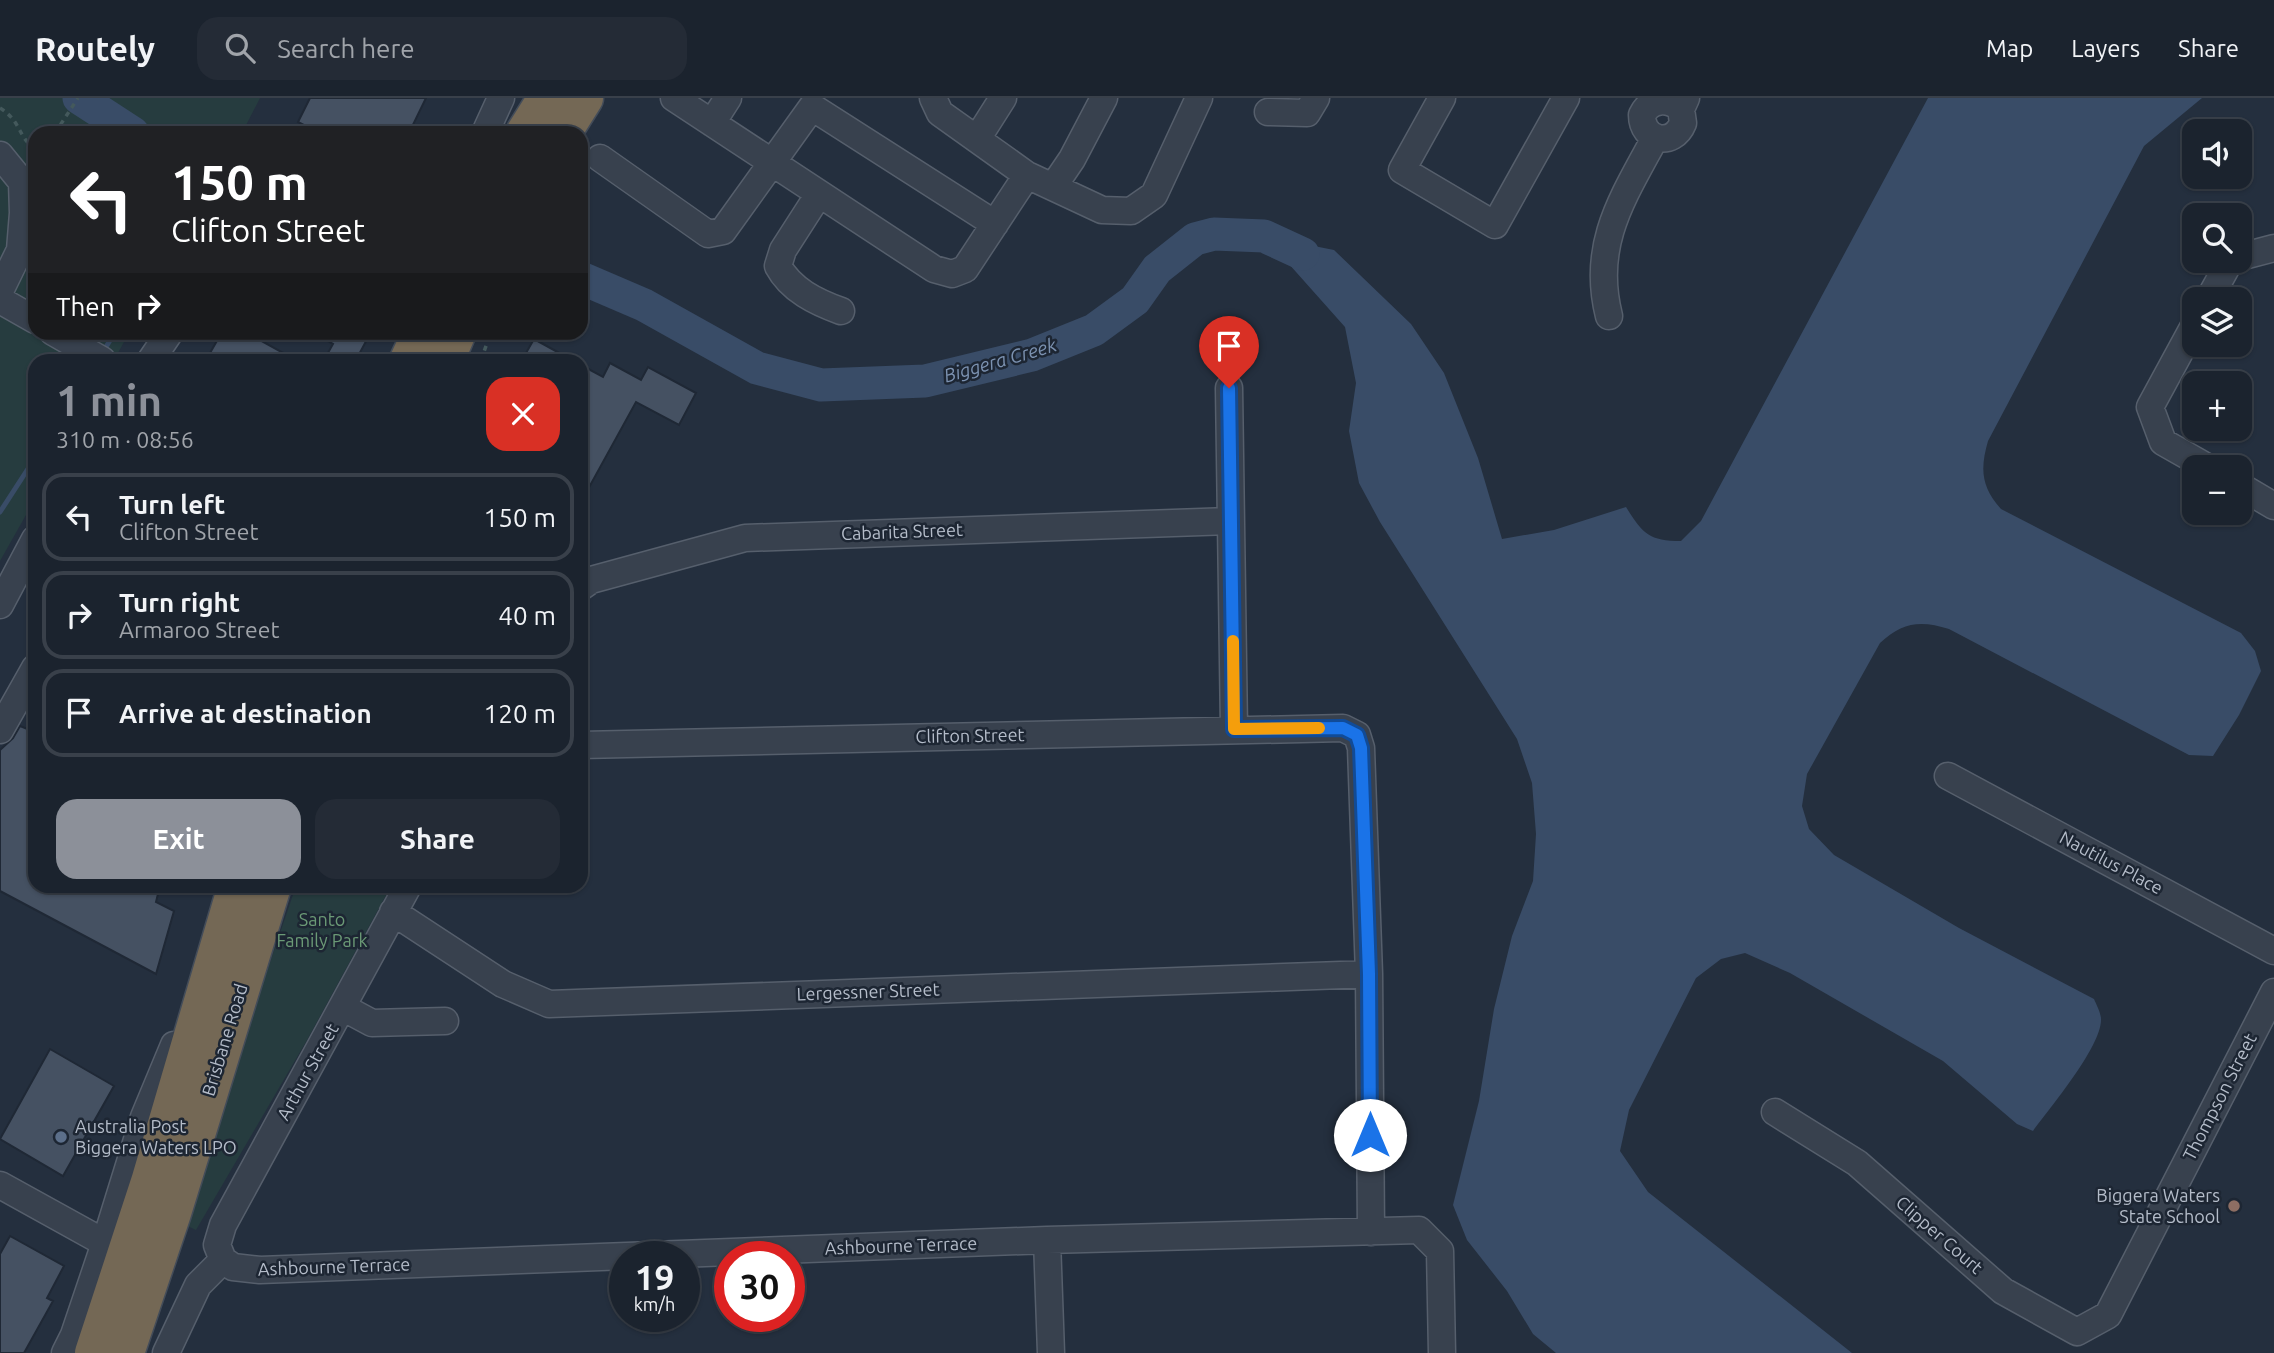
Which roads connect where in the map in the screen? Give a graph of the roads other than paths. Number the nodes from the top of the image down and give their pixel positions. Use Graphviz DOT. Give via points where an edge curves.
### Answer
graph roads {
  1 [pos="547,98"];
  2 [pos="584,98"];
  3 [pos="674,98"];
  4 [pos="728,98"];
  5 [pos="933,98"];
  6 [pos="1003,98"];
  7 [pos="1104,98"];
  8 [pos="1199,98"];
  9 [pos="1316,98"];
  10 [pos="1442,98"];
  11 [pos="1566,98"];
  12 [pos="1673,101"];
  13 [pos="816,103"];
  14 [pos="1268,112"];
  15 [pos="500,121"];
  16 [pos="712,123"];
  17 [pos="566,126"];
  18 [pos="977,139"];
  19 [pos="0,155"];
  20 [pos="600,158"];
  21 [pos="772,163"];
  22 [pos="1027,175"];
  23 [pos="1053,187"];
  24 [pos="820,194"];
  25 [pos="995,224"];
  26 [pos="2274,247"];
  27 [pos="2252,253"];
  28 [pos="0,291"];
  29 [pos="0,300"];
  30 [pos="841,311"];
  31 [pos="28,316"];
  32 [pos="1609,316"];
  33 [pos="66,340"];
  34 [pos="439,340"];
  35 [pos="421,348"];
  36 [pos="2182,348"];
  37 [pos="90,354"];
  38 [pos="1229,388"];
  39 [pos="2186,455"];
  40 [pos="2252,493"];
  41 [pos="2274,506"];
  42 [pos="1230,521"];
  43 [pos="28,552"];
  44 [pos="588,582"];
  45 [pos="0,605"];
  46 [pos="28,680"];
  47 [pos="1234,729"];
  48 [pos="0,730"];
  49 [pos="588,745"];
  50 [pos="1948,776"];
  51 [pos="235,893"];
  52 [pos="270,893"];
  53 [pos="404,893"];
  54 [pos="393,912"];
  55 [pos="2274,951"];
  56 [pos="217,953"];
  57 [pos="1369,974"];
  58 [pos="2274,992"];
  59 [pos="344,1007"];
  60 [pos="445,1021"];
  61 [pos="1774,1112"];
  62 [pos="0,1185"];
  63 [pos="1371,1232"];
  64 [pos="1047,1240"];
  65 [pos="105,1243"];
  66 [pos="223,1260"];
  67 [pos="2108,1315"];
  68 [pos="65,1353"];
  69 [pos="94,1353"];
  70 [pos="125,1353"];
  71 [pos="166,1353"];
  72 [pos="1051,1353"];
  73 [pos="1442,1353"];
  1 -- 15 [label="highway"];
  2 -- 17 [label="highway"];
  3 -- 16 [label="street"];
  4 -- 16 [label="street"];
  5 -- 18 [label="street" via="940,113"];
  6 -- 18 [label="street"];
  7 -- 23 [label="street"];
  8 -- 23 [label="street" via="1154,195 1131,211 1102,210"];
  9 -- 14 [label="street" via="1307,113"];
  10 -- 11 [label="street" via="1402,170 1495,225"];
  12 -- 32 [label="street" via="1683,123 1680,130 1669,138 1655,138 1624,196 1603,254 1602,287"];
  13 -- 21 [label="street"];
  13 -- 25 [label="street"];
  16 -- 21 [label="street"];
  18 -- 22 [label="street"];
  19 -- 28 [label="street" via="22,182 23,213 20,250"];
  20 -- 21 [label="street" via="708,234 723,231"];
  21 -- 24 [label="street"];
  22 -- 23 [label="street"];
  22 -- 25 [label="street"];
  24 -- 25 [label="street" via="934,269 952,274 965,269"];
  24 -- 30 [label="street" via="783,250 778,266 786,279 818,303"];
  26 -- 27 [label="street"];
  29 -- 31 [label="street"];
  33 -- 37 [label="street"];
  34 -- 35 [label="highway"];
  36 -- 39 [label="street" via="2150,407 2163,442"];
  38 -- 42 [label="street"];
  40 -- 41 [label="street"];
  42 -- 44 [label="street, Cabarita Street" via="745,538"];
  42 -- 47 [label="street"];
  43 -- 45 [label="street"];
  46 -- 48 [label="street"];
  47 -- 49 [label="street, Clifton Street"];
  47 -- 57 [label="street, Clifton Street" via="1343,728 1357,735"];
  50 -- 55 [label="street, Nautilus Place"];
  51 -- 56 [label="highway, Brisbane Road"];
  52 -- 70 [label="highway, Brisbane Road"];
  53 -- 54 [label="street, Arthur Street"];
  54 -- 57 [label="street, Lergessner Street" via="503,984 548,1003"];
  54 -- 59 [label="street, Arthur Street"];
  56 -- 65 [label="street, Brisbane Road" via="186,1012 144,1117"];
  56 -- 69 [label="highway, Brisbane Road"];
  57 -- 63 [label="street"];
  58 -- 67 [label="street, Thompson Street"];
  59 -- 60 [label="street" via="372,1023"];
  59 -- 66 [label="street, Arthur Street" via="223,1225 217,1245"];
  61 -- 67 [label="street, Clipper Court" via="1857,1163 2003,1291 2077,1332"];
  62 -- 65 [label="street"];
  63 -- 64 [label="street, Ashbourne Terrace"];
  63 -- 73 [label="street, Ashbourne Terrace" via="1419,1230 1440,1251"];
  64 -- 66 [label="street, Ashbourne Terrace" via="260,1270 233,1267"];
  64 -- 72 [label="street"];
  65 -- 68 [label="street, Brisbane Road"];
  66 -- 71 [label="street" via="198,1285"];
}
